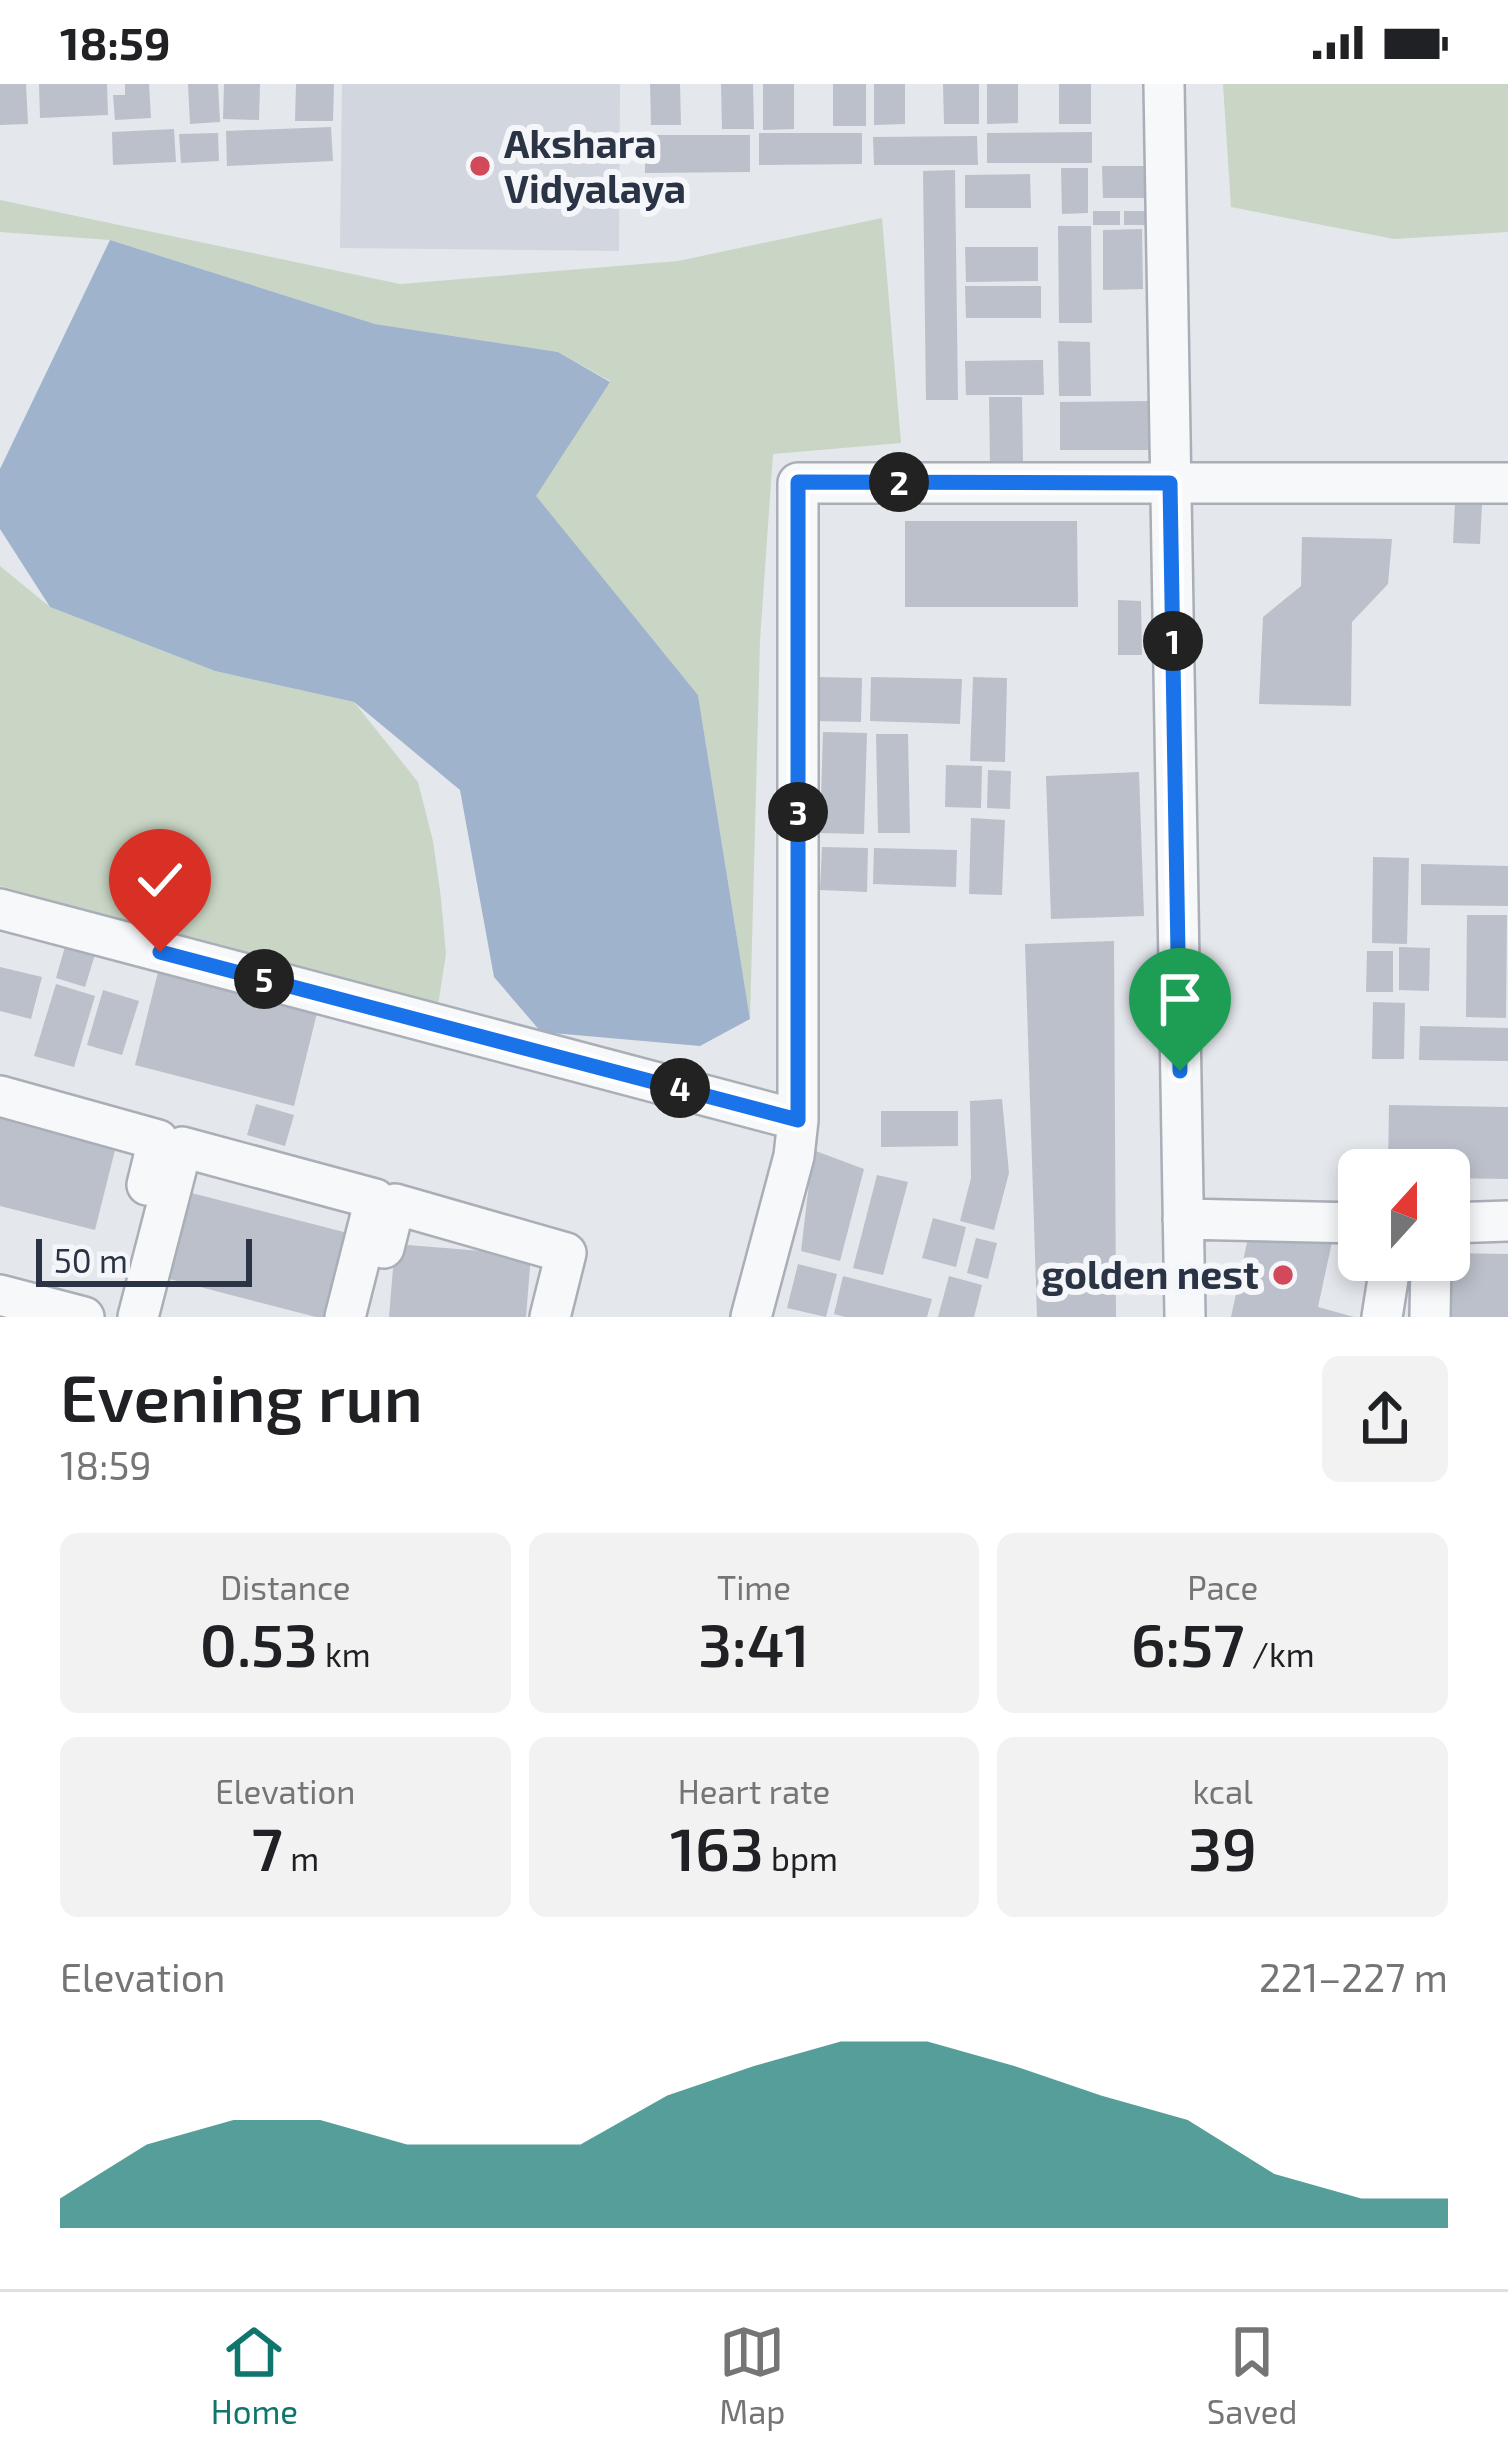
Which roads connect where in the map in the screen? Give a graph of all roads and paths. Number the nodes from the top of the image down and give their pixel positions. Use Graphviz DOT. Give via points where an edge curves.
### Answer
graph roads {
  1 [pos="1164,84"];
  2 [pos="1170,483"];
  3 [pos="1508,483"];
  4 [pos="0,910"];
  5 [pos="0,1096"];
  6 [pos="798,1120"];
  7 [pos="1183,1219"];
  8 [pos="1508,1221"];
  9 [pos="1470,1222"];
  10 [pos="1338,1223"];
  11 [pos="1388,1281"];
  12 [pos="1431,1281"];
  13 [pos="0,1294"];
  14 [pos="83,1317"];
  15 [pos="115,1317"];
  16 [pos="138,1317"];
  17 [pos="345,1317"];
  18 [pos="368,1317"];
  19 [pos="550,1317"];
  20 [pos="751,1317"];
  21 [pos="1184,1317"];
  22 [pos="1382,1317"];
  23 [pos="1430,1317"];
  1 -- 2 [label="street"];
  2 -- 3 [label="street"];
  2 -- 6 [label="street" via="798,482"];
  2 -- 7 [label="street"];
  4 -- 6 [label="street"];
  5 -- 15 [label="street" via="158,1140"];
  6 -- 20 [label="street"];
  7 -- 10 [label="street"];
  7 -- 21 [label="street"];
  8 -- 9 [label="street"];
  11 -- 22 [label="street"];
  12 -- 23 [label="street"];
  13 -- 14 [label="street"];
  16 -- 17 [label="street" via="182,1147 375,1199"];
  18 -- 19 [label="street" via="394,1204 566,1252"];
}
